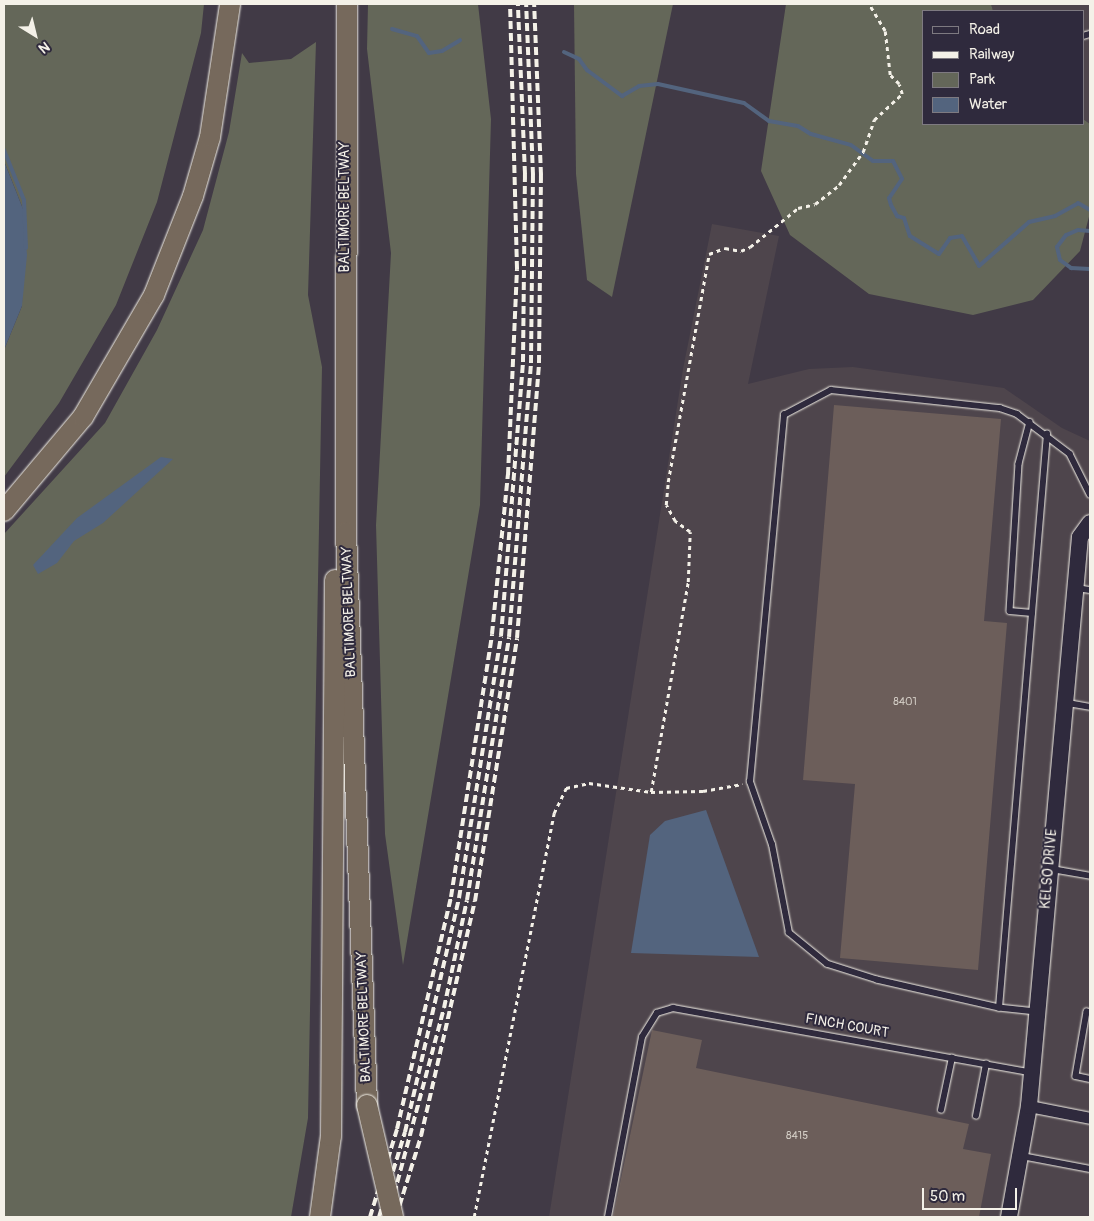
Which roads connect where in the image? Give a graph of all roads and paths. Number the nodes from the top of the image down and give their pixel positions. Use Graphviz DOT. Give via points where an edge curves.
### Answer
graph roads {
  1 [pos="230,4"];
  2 [pos="347,4"];
  3 [pos="869,4"];
  4 [pos="344,166"];
  5 [pos="1030,422"];
  6 [pos="1046,434"];
  7 [pos="1090,494"];
  8 [pos="4,512"];
  9 [pos="1090,523"];
  10 [pos="1083,588"];
  11 [pos="1032,613"];
  12 [pos="1065,702"];
  13 [pos="1090,707"];
  14 [pos="750,782"];
  15 [pos="651,792"];
  16 [pos="1050,869"];
  17 [pos="1090,876"];
  18 [pos="999,1008"];
  19 [pos="1038,1012"];
  20 [pos="1090,1013"];
  21 [pos="952,1058"];
  22 [pos="986,1064"];
  23 [pos="1032,1073"];
  24 [pos="1090,1079"];
  25 [pos="1030,1106"];
  26 [pos="942,1110"];
  27 [pos="976,1116"];
  28 [pos="1090,1118"];
  29 [pos="1020,1155"];
  30 [pos="1090,1169"];
  31 [pos="320,1217"];
  32 [pos="393,1217"];
  33 [pos="474,1217"];
  34 [pos="608,1217"];
  35 [pos="1009,1217"];
  1 -- 8 [label="highway" via="210,137 193,196 154,295 83,417"];
  2 -- 4 [label="highway, BALTIMORE BELTWAY"];
  3 -- 15 [label="path" via="884,31 890,76 899,84 902,94 874,120 863,152 839,185 815,204 798,208 750,247 741,251 725,248 709,254 668,482 666,505 675,521 690,532 688,582"];
  4 -- 31 [label="highway" via="336,531 331,1136"];
  4 -- 32 [label="highway, BALTIMORE BELTWAY, bridge" via="346,532 367,1105"];
  5 -- 6 [label="lane"];
  5 -- 11 [label="lane" via="1018,464 1010,611"];
  5 -- 14 [label="lane" via="1000,408 831,390 784,415"];
  6 -- 7 [label="lane" via="1070,454"];
  6 -- 11 [label="lane"];
  9 -- 10 [label="street, KELSO DRIVE" via="1080,537"];
  10 -- 12 [label="street, KELSO DRIVE"];
  11 -- 18 [label="lane"];
  12 -- 13 [label="lane"];
  12 -- 16 [label="street, KELSO DRIVE"];
  14 -- 15 [label="path" via="703,792"];
  14 -- 18 [label="lane" via="772,845 789,933 827,964 877,980"];
  15 -- 33 [label="path" via="588,782 566,788 554,813"];
  16 -- 17 [label="lane"];
  16 -- 19 [label="street, KELSO DRIVE"];
  18 -- 19 [label="lane"];
  19 -- 23 [label="street, KELSO DRIVE"];
  20 -- 24 [label="lane" via="1087,1012 1076,1076"];
  21 -- 22 [label="lane, FINCH COURT"];
  21 -- 26 [label="lane"];
  21 -- 34 [label="lane, FINCH COURT" via="673,1008 657,1012 642,1037"];
  22 -- 23 [label="lane, FINCH COURT"];
  22 -- 27 [label="lane"];
  23 -- 25 [label="street, KELSO DRIVE"];
  25 -- 28 [label="street"];
  25 -- 29 [label="street, KELSO DRIVE"];
  29 -- 30 [label="lane"];
  29 -- 35 [label="street, KELSO DRIVE"];
}
